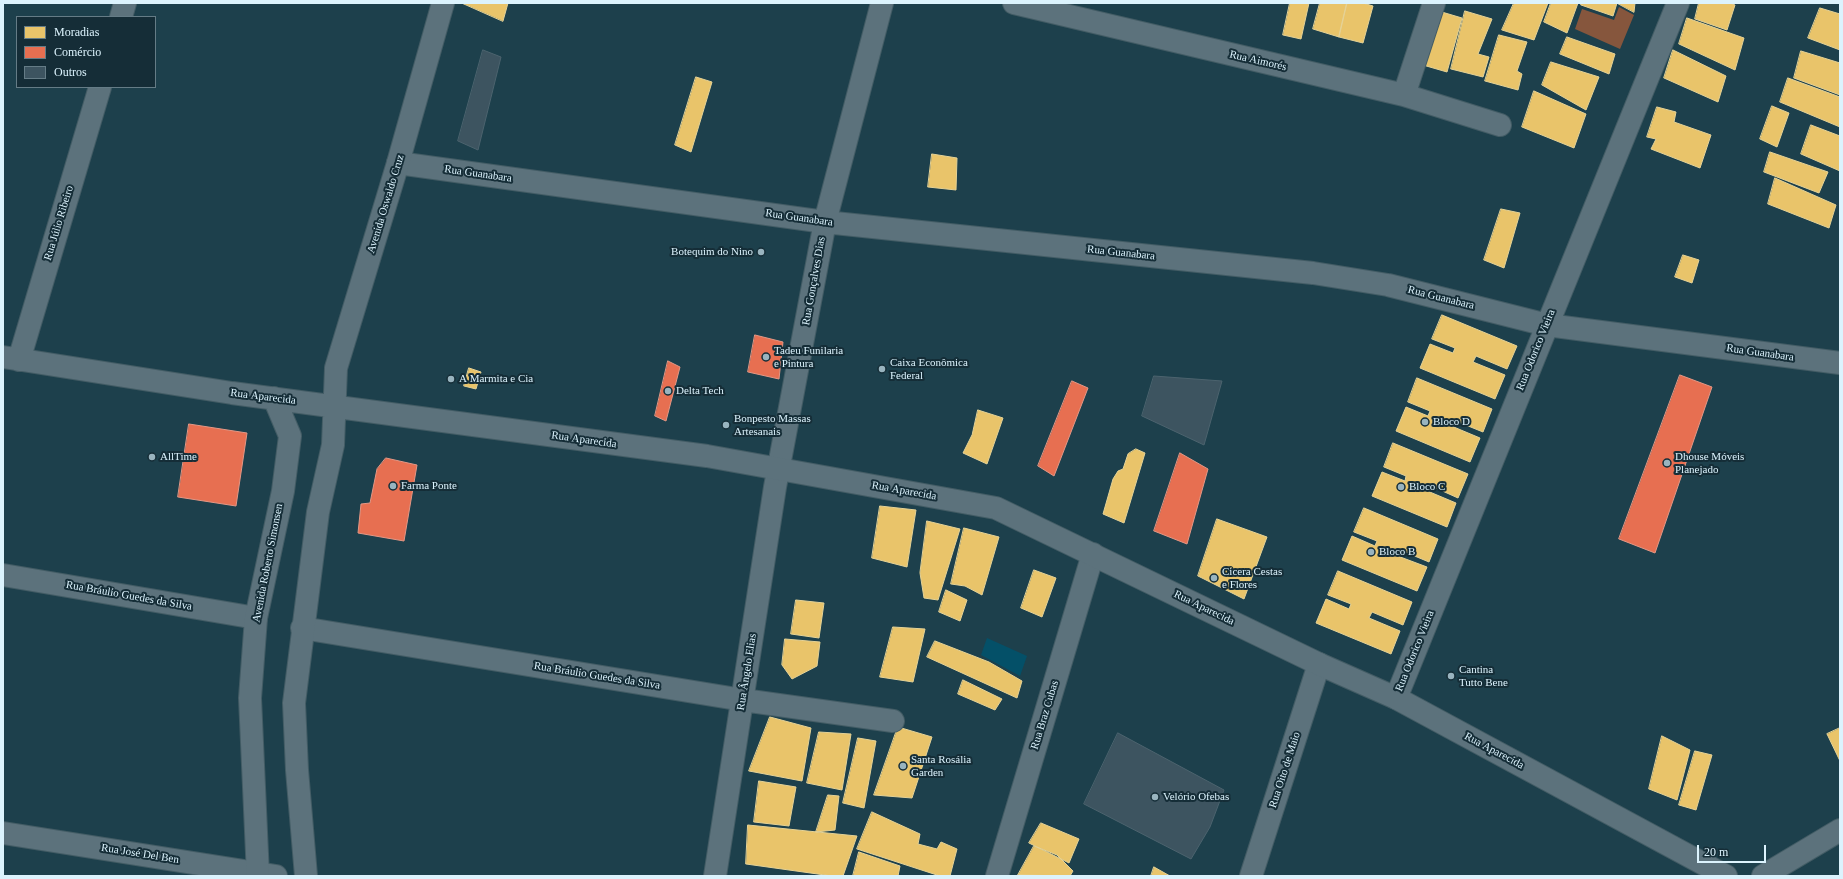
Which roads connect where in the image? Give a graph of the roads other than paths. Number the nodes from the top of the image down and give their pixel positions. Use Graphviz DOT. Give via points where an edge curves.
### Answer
graph roads {
  1 [pos="125,3"];
  2 [pos="443,3"];
  3 [pos="882,3"];
  4 [pos="1014,3"];
  5 [pos="1434,3"];
  6 [pos="1678,3"];
  7 [pos="121,16"];
  8 [pos="100,88"];
  9 [pos="1404,95"];
  10 [pos="1500,125"];
  11 [pos="398,163"];
  12 [pos="825,222"];
  13 [pos="1547,325"];
  14 [pos="11,358"];
  15 [pos="1839,362"];
  16 [pos="274,398"];
  17 [pos="334,405"];
  18 [pos="779,468"];
  19 [pos="1093,554"];
  20 [pos="3,575"];
  21 [pos="256,618"];
  22 [pos="302,628"];
  23 [pos="1319,664"];
  24 [pos="1396,698"];
  25 [pos="743,700"];
  26 [pos="893,721"];
  27 [pos="1840,830"];
  28 [pos="3,833"];
  29 [pos="264,875"];
  30 [pos="306,876"];
  31 [pos="715,876"];
  32 [pos="997,876"];
  33 [pos="1250,876"];
  34 [pos="1726,876"];
  35 [pos="1763,876"];
  1 -- 7 [label="street"];
  2 -- 11 [label="street, Avenida Oswaldo Cruz"];
  3 -- 12 [label="street, Rua Gonçalves Dias"];
  4 -- 9 [label="street, Rua Aimorés"];
  5 -- 9 [label="street"];
  6 -- 13 [label="street, Rua Odorico Vieira"];
  8 -- 14 [label="street, Rua Júlio Ribeiro"];
  9 -- 10 [label="street, Rua Aimorés"];
  11 -- 12 [label="street, Rua Guanabara"];
  11 -- 17 [label="street, Avenida Oswaldo Cruz" via="336,368"];
  12 -- 13 [label="street, Rua Guanabara" via="1312,273 1388,285"];
  12 -- 18 [label="street, Rua Gonçalves Dias"];
  13 -- 15 [label="street, Rua Guanabara"];
  13 -- 24 [label="street, Rua Odorico Vieira"];
  14 -- 16 [label="street, Rua Aparecida"];
  16 -- 17 [label="street, Rua Aparecida"];
  16 -- 21 [label="street, Avenida Roberto Simonsen" via="290,436 283,491"];
  17 -- 18 [label="street, Rua Aparecida"];
  17 -- 22 [label="street" via="332,445 318,512"];
  18 -- 19 [label="street, Rua Aparecida" via="996,508"];
  18 -- 25 [label="street, Rua Ângelo Elias"];
  19 -- 23 [label="street, Rua Aparecida"];
  19 -- 32 [label="street, Rua Braz Cubas"];
  20 -- 21 [label="street, Rua Bráulio Guedes da Silva"];
  21 -- 29 [label="street, Avenida Roberto Simonsen" via="250,698"];
  22 -- 25 [label="street, Rua Bráulio Guedes da Silva"];
  22 -- 30 [label="street" via="294,703"];
  23 -- 24 [label="street, Rua Aparecida"];
  23 -- 33 [label="street, Rua Oito de Maio"];
  24 -- 34 [label="street, Rua Aparecida"];
  25 -- 26 [label="street, Rua Bráulio Guedes da Silva"];
  25 -- 31 [label="street, Rua Ângelo Elias"];
  27 -- 35 [label="street"];
  28 -- 29 [label="street, Rua José Del Ben"];
}
